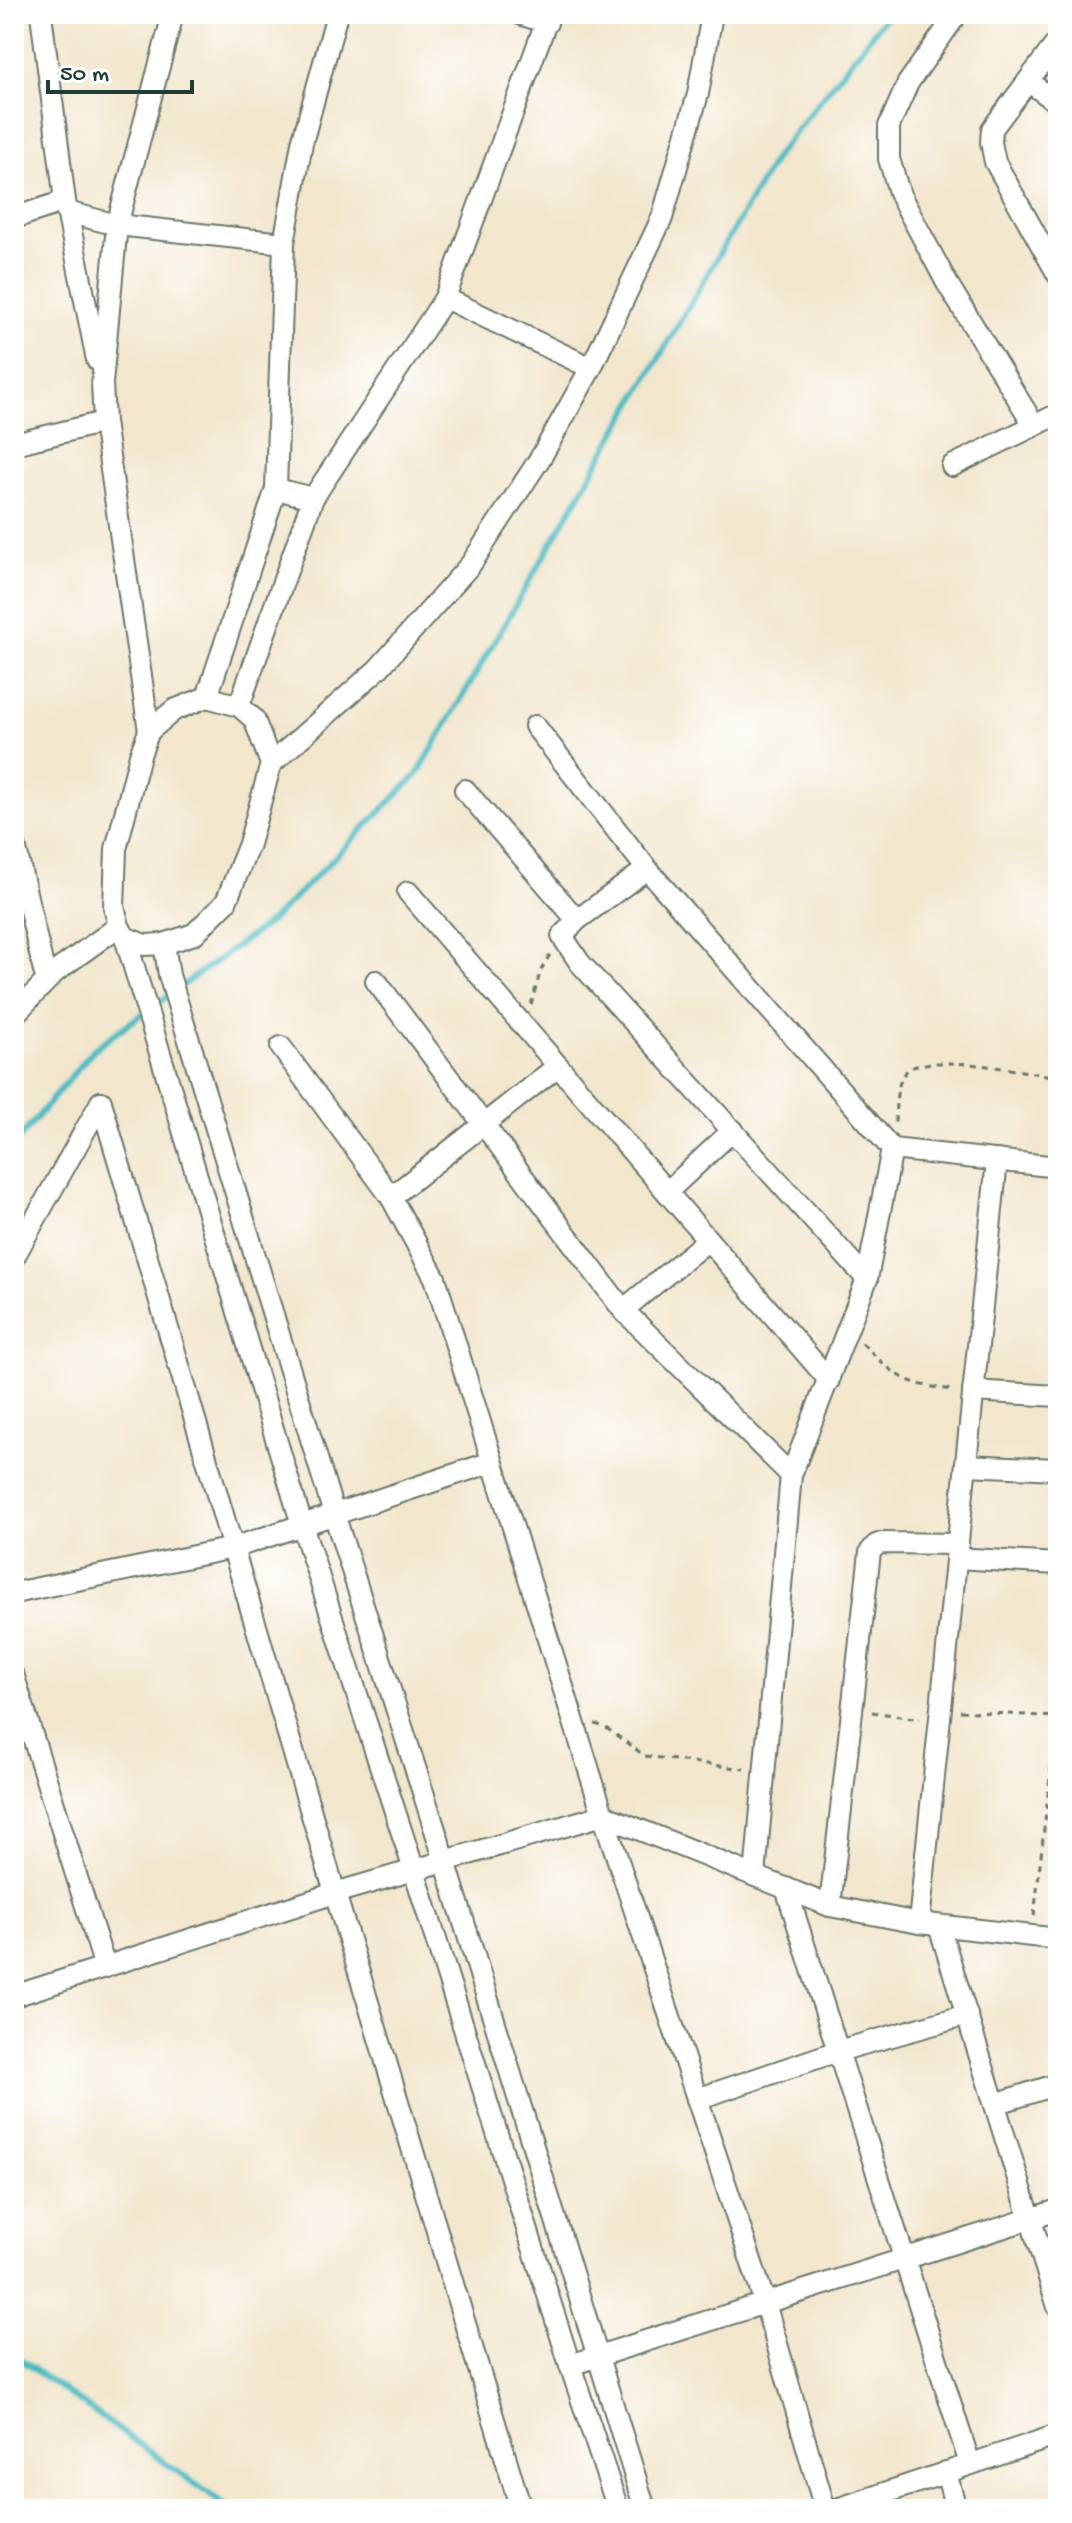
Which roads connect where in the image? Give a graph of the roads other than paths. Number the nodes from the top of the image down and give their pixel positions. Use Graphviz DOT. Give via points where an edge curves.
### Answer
graph roads {
  1 [pos="41,14"];
  2 [pos="173,14"];
  3 [pos="337,14"];
  4 [pos="520,14"];
  5 [pos="712,14"];
  6 [pos="957,14"];
  7 [pos="548,18"];
  8 [pos="1058,41"];
  9 [pos="1029,82"];
  10 [pos="1058,103"];
  11 [pos="66,207"];
  12 [pos="14,218"];
  13 [pos="117,225"];
  14 [pos="284,243"];
  15 [pos="1058,275"];
  16 [pos="445,298"];
  17 [pos="591,368"];
  18 [pos="102,383"];
  19 [pos="1058,414"];
  20 [pos="104,422"];
  21 [pos="1034,425"];
  22 [pos="14,444"];
  23 [pos="952,466"];
  24 [pos="276,489"];
  25 [pos="313,498"];
  26 [pos="207,697"];
  27 [pos="239,706"];
  28 [pos="535,726"];
  29 [pos="149,731"];
  30 [pos="271,764"];
  31 [pos="465,790"];
  32 [pos="14,841"];
  33 [pos="647,869"];
  34 [pos="408,892"];
  35 [pos="577,920"];
  36 [pos="122,932"];
  37 [pos="164,944"];
  38 [pos="55,972"];
  39 [pos="376,981"];
  40 [pos="14,1015"];
  41 [pos="281,1047"];
  42 [pos="558,1066"];
  43 [pos="483,1125"];
  44 [pos="733,1130"];
  45 [pos="892,1149"];
  46 [pos="997,1160"];
  47 [pos="1058,1167"];
  48 [pos="667,1192"];
  49 [pos="391,1197"];
  50 [pos="708,1240"];
  51 [pos="14,1257"];
  52 [pos="867,1279"];
  53 [pos="623,1310"];
  54 [pos="829,1380"];
  55 [pos="973,1391"];
  56 [pos="1058,1396"];
  57 [pos="492,1462"];
  58 [pos="966,1465"];
  59 [pos="1058,1469"];
  60 [pos="791,1475"];
  61 [pos="334,1514"];
  62 [pos="302,1525"];
  63 [pos="233,1548"];
  64 [pos="957,1551"];
  65 [pos="1058,1564"];
  66 [pos="14,1593"];
  67 [pos="14,1677"];
  68 [pos="603,1815"];
  69 [pos="445,1861"];
  70 [pos="414,1870"];
  71 [pos="755,1876"];
  72 [pos="786,1888"];
  73 [pos="335,1893"];
  74 [pos="830,1906"];
  75 [pos="929,1924"];
  76 [pos="1058,1939"];
  77 [pos="105,1967"];
  78 [pos="14,1996"];
  79 [pos="967,2015"];
  80 [pos="838,2051"];
  81 [pos="1058,2084"];
  82 [pos="697,2099"];
  83 [pos="995,2104"];
  84 [pos="1058,2210"];
  85 [pos="1031,2219"];
  86 [pos="905,2259"];
  87 [pos="765,2303"];
  88 [pos="1058,2307"];
  89 [pos="599,2356"];
  90 [pos="570,2365"];
  91 [pos="1058,2435"];
  92 [pos="970,2464"];
  93 [pos="946,2472"];
  94 [pos="521,2509"];
  95 [pos="618,2509"];
  96 [pos="645,2509"];
  97 [pos="825,2509"];
  98 [pos="837,2509"];
  99 [pos="956,2509"];
  1 -- 11 [label="street"];
  2 -- 13 [label="street"];
  3 -- 14 [label="street" via="302,143"];
  4 -- 7 [label="street"];
  5 -- 17 [label="street" via="698,94 662,218"];
  6 -- 21 [label="street" via="908,83 889,126 889,159 900,195 947,283"];
  7 -- 16 [label="street"];
  8 -- 9 [label="street"];
  9 -- 10 [label="street"];
  9 -- 15 [label="street" via="992,129 991,142 995,162"];
  11 -- 12 [label="street"];
  11 -- 13 [label="street"];
  11 -- 18 [label="street"];
  13 -- 14 [label="street"];
  13 -- 18 [label="street"];
  14 -- 24 [label="street"];
  16 -- 17 [label="street"];
  16 -- 25 [label="street"];
  17 -- 30 [label="street" via="471,564 378,669"];
  18 -- 20 [label="street"];
  19 -- 21 [label="street"];
  20 -- 22 [label="street"];
  20 -- 29 [label="street"];
  21 -- 23 [label="street"];
  24 -- 25 [label="street"];
  24 -- 26 [label="street"];
  25 -- 27 [label="street"];
  26 -- 27 [label="street"];
  26 -- 29 [label="street" via="174,710"];
  27 -- 30 [label="street" via="254,719"];
  28 -- 33 [label="street"];
  29 -- 36 [label="street" via="116,849 114,907"];
  30 -- 37 [label="street" via="226,902 194,934"];
  31 -- 35 [label="street"];
  32 -- 38 [label="street" via="41,966"];
  33 -- 35 [label="street"];
  33 -- 45 [label="street"];
  34 -- 42 [label="street"];
  35 -- 44 [label="street" via="562,936 580,963"];
  36 -- 37 [label="street" via="144,945"];
  36 -- 38 [label="street"];
  36 -- 62 [label="street"];
  37 -- 61 [label="street" via="169,975"];
  38 -- 40 [label="street"];
  39 -- 43 [label="street"];
  41 -- 49 [label="street"];
  42 -- 43 [label="street"];
  42 -- 48 [label="street"];
  43 -- 49 [label="street"];
  43 -- 53 [label="street"];
  44 -- 48 [label="street"];
  44 -- 52 [label="street"];
  45 -- 46 [label="street"];
  45 -- 52 [label="street"];
  46 -- 47 [label="street"];
  46 -- 55 [label="street"];
  48 -- 50 [label="street"];
  49 -- 57 [label="street" via="435,1278"];
  50 -- 53 [label="street"];
  50 -- 54 [label="street"];
  51 -- 63 [label="street" via="101,1102"];
  52 -- 54 [label="street"];
  53 -- 60 [label="street"];
  54 -- 60 [label="street"];
  55 -- 56 [label="street"];
  55 -- 58 [label="street"];
  57 -- 61 [label="street"];
  57 -- 68 [label="street"];
  58 -- 59 [label="street"];
  58 -- 64 [label="street"];
  60 -- 71 [label="street"];
  61 -- 62 [label="street"];
  61 -- 69 [label="street"];
  62 -- 63 [label="street"];
  62 -- 70 [label="street"];
  63 -- 66 [label="street"];
  63 -- 73 [label="street"];
  64 -- 65 [label="street"];
  64 -- 74 [label="street" via="882,1543 870,1552"];
  64 -- 75 [label="street" via="940,1716"];
  67 -- 77 [label="street"];
  68 -- 69 [label="street"];
  68 -- 71 [label="street"];
  68 -- 82 [label="street"];
  69 -- 70 [label="street"];
  69 -- 89 [label="street"];
  70 -- 73 [label="street"];
  70 -- 90 [label="street"];
  71 -- 72 [label="street"];
  72 -- 74 [label="street"];
  72 -- 80 [label="street"];
  73 -- 77 [label="street"];
  73 -- 94 [label="street"];
  74 -- 75 [label="street"];
  75 -- 76 [label="street"];
  75 -- 79 [label="street"];
  77 -- 78 [label="street"];
  79 -- 80 [label="street"];
  79 -- 83 [label="street"];
  80 -- 82 [label="street"];
  80 -- 86 [label="street"];
  81 -- 83 [label="street"];
  82 -- 87 [label="street"];
  83 -- 85 [label="street"];
  84 -- 85 [label="street"];
  85 -- 86 [label="street"];
  85 -- 88 [label="street"];
  86 -- 87 [label="street"];
  86 -- 92 [label="street"];
  87 -- 89 [label="street"];
  87 -- 97 [label="street"];
  89 -- 90 [label="street"];
  89 -- 96 [label="street"];
  90 -- 95 [label="street"];
  91 -- 92 [label="street"];
  92 -- 93 [label="street"];
  93 -- 98 [label="street"];
  93 -- 99 [label="street"];
}
